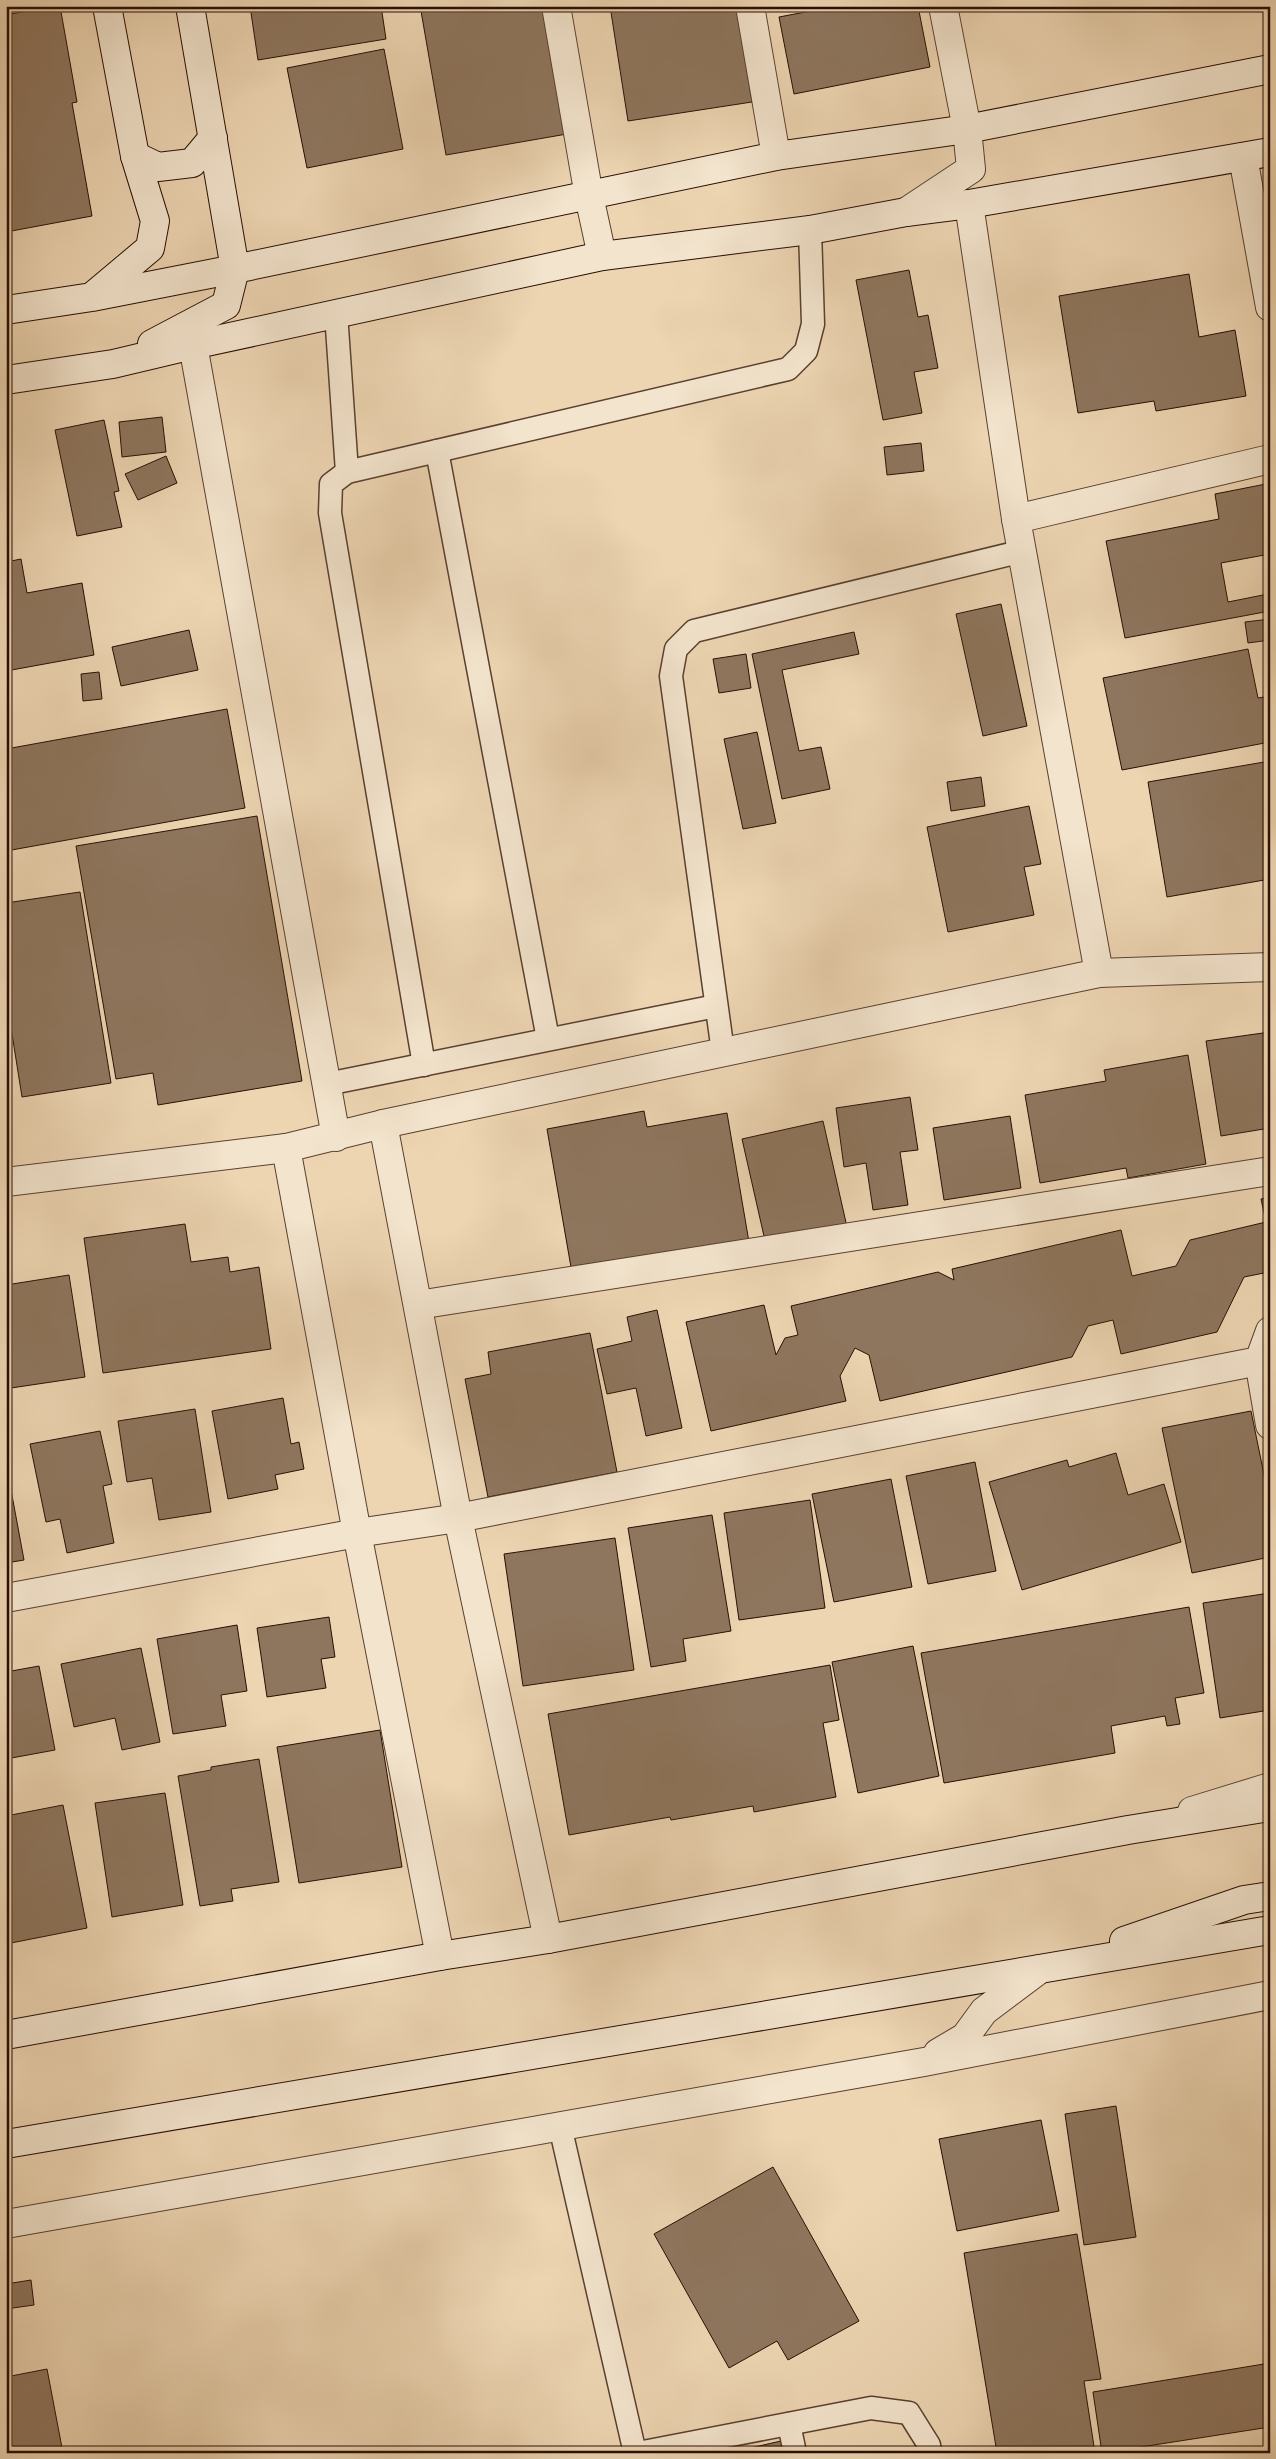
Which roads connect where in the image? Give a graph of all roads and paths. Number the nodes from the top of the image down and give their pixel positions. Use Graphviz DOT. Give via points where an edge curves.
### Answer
graph roads {
  1 [pos="107,6"];
  2 [pos="190,6"];
  3 [pos="556,6"];
  4 [pos="750,6"];
  5 [pos="943,6"];
  6 [pos="1270,69"];
  7 [pos="967,129"];
  8 [pos="213,138"];
  9 [pos="1270,152"];
  10 [pos="135,156"];
  11 [pos="776,156"];
  12 [pos="1243,157"];
  13 [pos="589,196"];
  14 [pos="969,204"];
  15 [pos="906,212"];
  16 [pos="810,230"];
  17 [pos="602,256"];
  18 [pos="235,269"];
  19 [pos="92,297"];
  20 [pos="1270,307"];
  21 [pos="6,310"];
  22 [pos="336,313"];
  23 [pos="193,345"];
  24 [pos="113,364"];
  25 [pos="6,380"];
  26 [pos="437,451"];
  27 [pos="1270,459"];
  28 [pos="347,472"];
  29 [pos="1016,519"];
  30 [pos="1022,551"];
  31 [pos="1270,967"];
  32 [pos="1099,973"];
  33 [pos="716,1006"];
  34 [pos="548,1039"];
  35 [pos="723,1052"];
  36 [pos="424,1065"];
  37 [pos="327,1084"];
  38 [pos="383,1124"];
  39 [pos="336,1137"];
  40 [pos="286,1148"];
  41 [pos="1270,1171"];
  42 [pos="6,1182"];
  43 [pos="418,1305"];
  44 [pos="1270,1331"];
  45 [pos="1259,1361"];
  46 [pos="1270,1425"];
  47 [pos="458,1518"];
  48 [pos="357,1533"];
  49 [pos="6,1598"];
  50 [pos="1270,1787"];
  51 [pos="1270,1807"];
  52 [pos="1270,1819"];
  53 [pos="1128,1830"];
  54 [pos="1270,1896"];
  55 [pos="1270,1930"];
  56 [pos="548,1939"];
  57 [pos="440,1956"];
  58 [pos="1040,1969"];
  59 [pos="1270,1995"];
  60 [pos="6,2035"];
  61 [pos="924,2062"];
  62 [pos="560,2126"];
  63 [pos="6,2144"];
  64 [pos="6,2224"];
  65 [pos="790,2424"];
  66 [pos="636,2453"];
  67 [pos="795,2453"];
  68 [pos="930,2453"];
  1 -- 10 [label="street"];
  2 -- 8 [label="street"];
  3 -- 13 [label="street"];
  4 -- 11 [label="street"];
  5 -- 7 [label="street"];
  6 -- 7 [label="street"];
  7 -- 11 [label="street"];
  7 -- 15 [label="street" via="971,169"];
  8 -- 10 [label="street" via="192,163 158,167"];
  8 -- 18 [label="street"];
  9 -- 12 [label="street"];
  10 -- 19 [label="street" via="155,221 150,248"];
  11 -- 13 [label="street"];
  12 -- 14 [label="street"];
  12 -- 20 [label="street"];
  13 -- 17 [label="street"];
  13 -- 18 [label="street"];
  14 -- 15 [label="street"];
  14 -- 29 [label="street"];
  15 -- 16 [label="street"];
  16 -- 17 [label="street"];
  16 -- 26 [label="lane" via="813,324 806,351 788,369"];
  17 -- 22 [label="street"];
  18 -- 19 [label="street"];
  18 -- 24 [label="street" via="226,305"];
  19 -- 21 [label="street"];
  22 -- 23 [label="street"];
  22 -- 28 [label="lane"];
  23 -- 24 [label="street"];
  23 -- 37 [label="street"];
  24 -- 25 [label="street"];
  26 -- 28 [label="lane"];
  26 -- 34 [label="lane"];
  27 -- 29 [label="street"];
  28 -- 36 [label="lane" via="331,484 330,512"];
  29 -- 30 [label="street"];
  30 -- 32 [label="street"];
  30 -- 33 [label="lane" via="694,631 676,649 671,676"];
  31 -- 32 [label="street"];
  32 -- 35 [label="street"];
  33 -- 34 [label="lane"];
  33 -- 35 [label="lane"];
  34 -- 36 [label="lane"];
  35 -- 38 [label="street"];
  36 -- 37 [label="lane"];
  37 -- 39 [label="street"];
  38 -- 39 [label="street"];
  38 -- 43 [label="street"];
  39 -- 40 [label="street"];
  40 -- 42 [label="street"];
  40 -- 48 [label="street"];
  41 -- 43 [label="street"];
  43 -- 47 [label="street"];
  44 -- 45 [label="street"];
  45 -- 46 [label="street"];
  45 -- 47 [label="street"];
  47 -- 48 [label="street"];
  47 -- 56 [label="street"];
  48 -- 49 [label="street"];
  48 -- 57 [label="street"];
  50 -- 53 [label="street"];
  51 -- 53 [label="street"];
  52 -- 53 [label="street"];
  53 -- 56 [label="street"];
  54 -- 58 [label="street" via="1244,1900"];
  55 -- 58 [label="street"];
  56 -- 57 [label="street"];
  57 -- 60 [label="street"];
  58 -- 61 [label="street" via="984,2011 965,2038"];
  58 -- 63 [label="street"];
  59 -- 61 [label="street"];
  61 -- 62 [label="street"];
  62 -- 64 [label="street"];
  62 -- 66 [label="lane"];
  65 -- 66 [label="lane"];
  65 -- 67 [label="lane"];
  65 -- 68 [label="lane" via="871,2408 908,2413 929,2445"];
}
